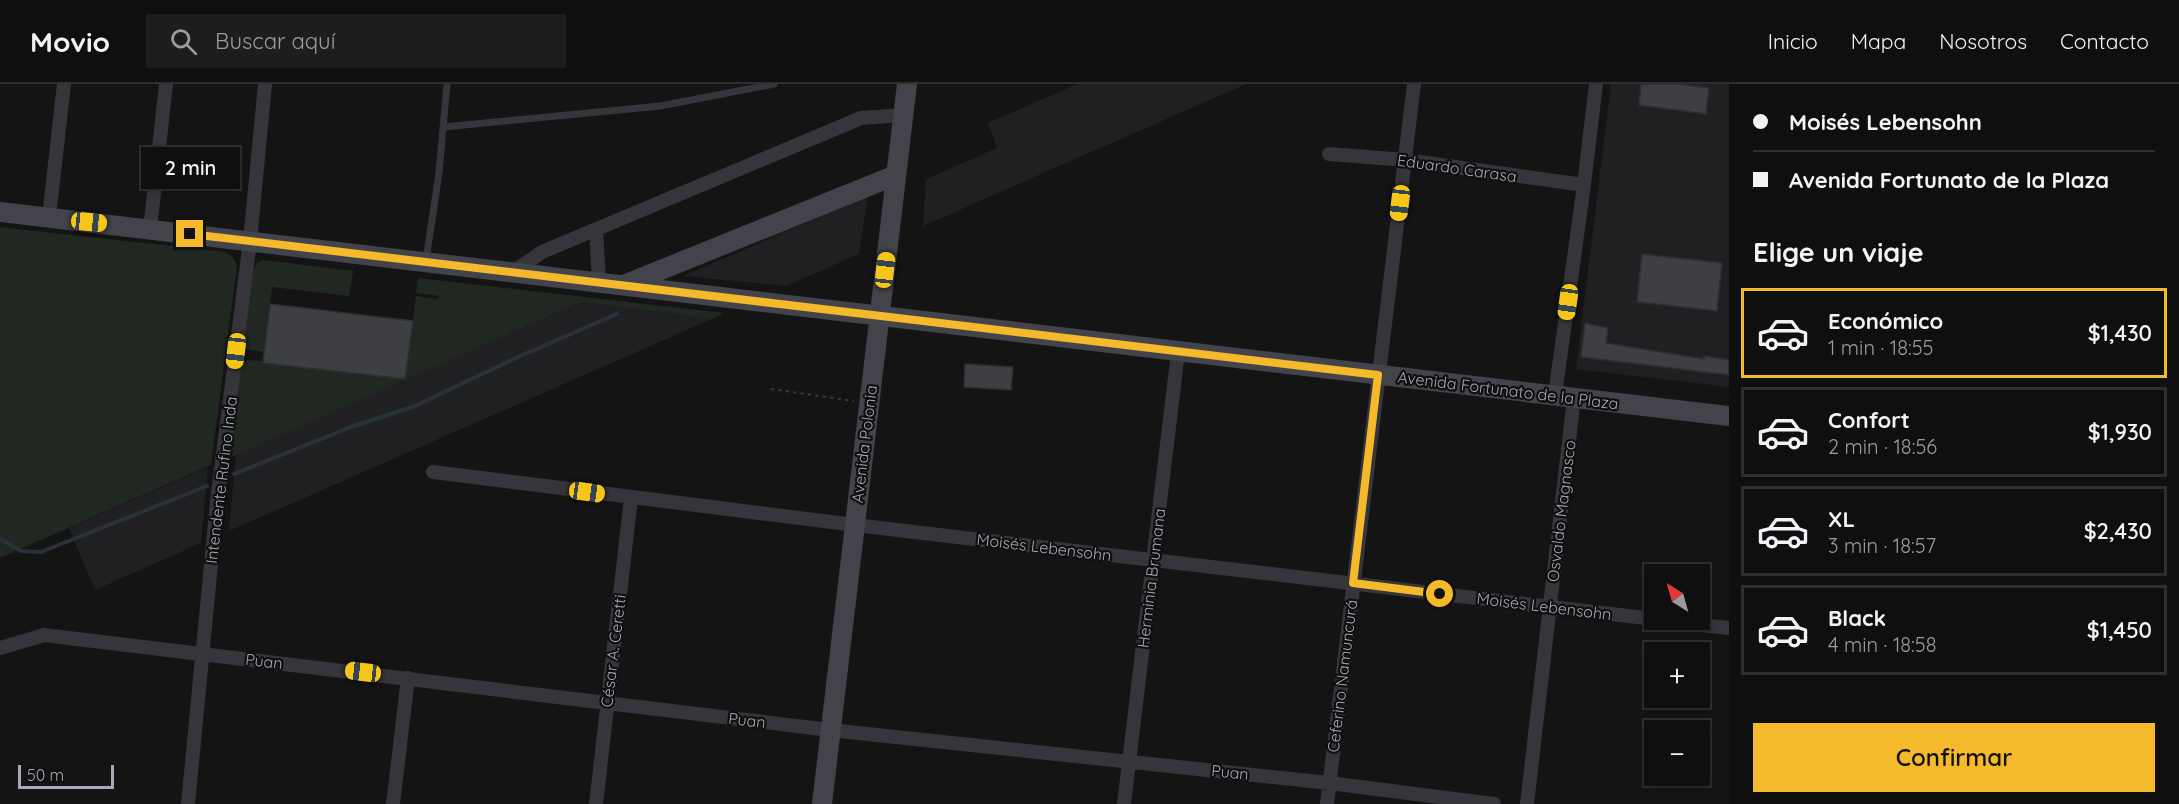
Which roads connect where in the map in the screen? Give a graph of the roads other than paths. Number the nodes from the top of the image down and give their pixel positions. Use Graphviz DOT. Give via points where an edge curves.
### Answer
graph roads {
  1 [pos="64,84"];
  2 [pos="166,84"];
  3 [pos="266,84"];
  4 [pos="447,84"];
  5 [pos="774,84"];
  6 [pos="907,84"];
  7 [pos="1414,84"];
  8 [pos="1596,84"];
  9 [pos="903,115"];
  10 [pos="444,127"];
  11 [pos="1329,154"];
  12 [pos="1406,160"];
  13 [pos="896,175"];
  14 [pos="1584,185"];
  15 [pos="0,212"];
  16 [pos="49,218"];
  17 [pos="150,229"];
  18 [pos="596,229"];
  19 [pos="250,241"];
  20 [pos="426,262"];
  21 [pos="513,272"];
  22 [pos="599,282"];
  23 [pos="625,285"];
  24 [pos="880,315"];
  25 [pos="1179,352"];
  26 [pos="1378,375"];
  27 [pos="1555,395"];
  28 [pos="1574,398"];
  29 [pos="1729,416"];
  30 [pos="433,472"];
  31 [pos="631,498"];
  32 [pos="855,525"];
  33 [pos="1153,560"];
  34 [pos="1353,583"];
  35 [pos="1550,607"];
  36 [pos="1644,618"];
  37 [pos="1710,626"];
  38 [pos="1729,628"];
  39 [pos="0,651"];
  40 [pos="202,654"];
  41 [pos="408,678"];
  42 [pos="607,703"];
  43 [pos="831,730"];
  44 [pos="1129,761"];
  45 [pos="1329,783"];
  46 [pos="188,804"];
  47 [pos="393,804"];
  48 [pos="596,804"];
  49 [pos="822,804"];
  50 [pos="1124,804"];
  51 [pos="1327,804"];
  52 [pos="1494,804"];
  53 [pos="1527,804"];
  1 -- 16 [label="street"];
  2 -- 17 [label="street"];
  3 -- 19 [label="street, Intendente Rufino Inda"];
  4 -- 10 [label="lane"];
  5 -- 10 [label="lane" via="660,106"];
  6 -- 9 [label="main road, Avenida Polonia"];
  7 -- 12 [label="street, Ceferino Namuncurá"];
  8 -- 14 [label="street"];
  9 -- 13 [label="main road, Avenida Polonia"];
  9 -- 18 [label="street" via="861,118"];
  10 -- 20 [label="lane"];
  11 -- 12 [label="street, Eduardo Carasa"];
  12 -- 14 [label="street, Eduardo Carasa"];
  12 -- 26 [label="street, Ceferino Namuncurá"];
  13 -- 23 [label="main road"];
  13 -- 24 [label="main road, Avenida Polonia"];
  14 -- 27 [label="street"];
  15 -- 16 [label="main road, Avenida Fortunato de la Plaza"];
  16 -- 17 [label="main road, Avenida Fortunato de la Plaza"];
  17 -- 19 [label="main road, Avenida Fortunato de la Plaza"];
  18 -- 21 [label="street" via="542,252"];
  18 -- 22 [label="street"];
  19 -- 20 [label="main road, Avenida Fortunato de la Plaza"];
  19 -- 40 [label="street, Intendente Rufino Inda"];
  20 -- 21 [label="main road, Avenida Fortunato de la Plaza"];
  21 -- 22 [label="main road, Avenida Fortunato de la Plaza"];
  22 -- 23 [label="main road, Avenida Fortunato de la Plaza"];
  23 -- 24 [label="main road, Avenida Fortunato de la Plaza"];
  24 -- 25 [label="main road, Avenida Fortunato de la Plaza"];
  24 -- 32 [label="main road, Avenida Polonia"];
  25 -- 26 [label="main road, Avenida Fortunato de la Plaza"];
  25 -- 33 [label="street, Herminia Brumana"];
  26 -- 27 [label="main road, Avenida Fortunato de la Plaza"];
  26 -- 34 [label="street, Ceferino Namuncurá"];
  27 -- 28 [label="main road, Avenida Fortunato de la Plaza"];
  28 -- 29 [label="main road, Avenida Fortunato de la Plaza"];
  28 -- 35 [label="street, Osvaldo Magnasco"];
  30 -- 31 [label="street, Moisés Lebensohn"];
  31 -- 32 [label="street, Moisés Lebensohn"];
  31 -- 42 [label="street, César A. Ceretti"];
  32 -- 33 [label="street, Moisés Lebensohn"];
  32 -- 43 [label="main road, Avenida Polonia"];
  33 -- 34 [label="street, Moisés Lebensohn"];
  33 -- 44 [label="street, Herminia Brumana"];
  34 -- 35 [label="street, Moisés Lebensohn"];
  34 -- 45 [label="street, Ceferino Namuncurá"];
  35 -- 36 [label="street, Moisés Lebensohn"];
  35 -- 53 [label="street, Osvaldo Magnasco"];
  37 -- 38 [label="street, Moisés Lebensohn"];
  39 -- 40 [label="street, Puan" via="44,636"];
  40 -- 41 [label="street, Puan"];
  40 -- 46 [label="street, Intendente Rufino Inda"];
  41 -- 42 [label="street, Puan"];
  41 -- 47 [label="street"];
  42 -- 43 [label="street, Puan"];
  42 -- 48 [label="street, César A. Ceretti"];
  43 -- 44 [label="street, Puan"];
  43 -- 49 [label="main road, Avenida Polonia"];
  44 -- 45 [label="street, Puan"];
  44 -- 50 [label="street, Herminia Brumana"];
  45 -- 51 [label="street, Ceferino Namuncurá"];
  45 -- 52 [label="street, Puan"];
}
